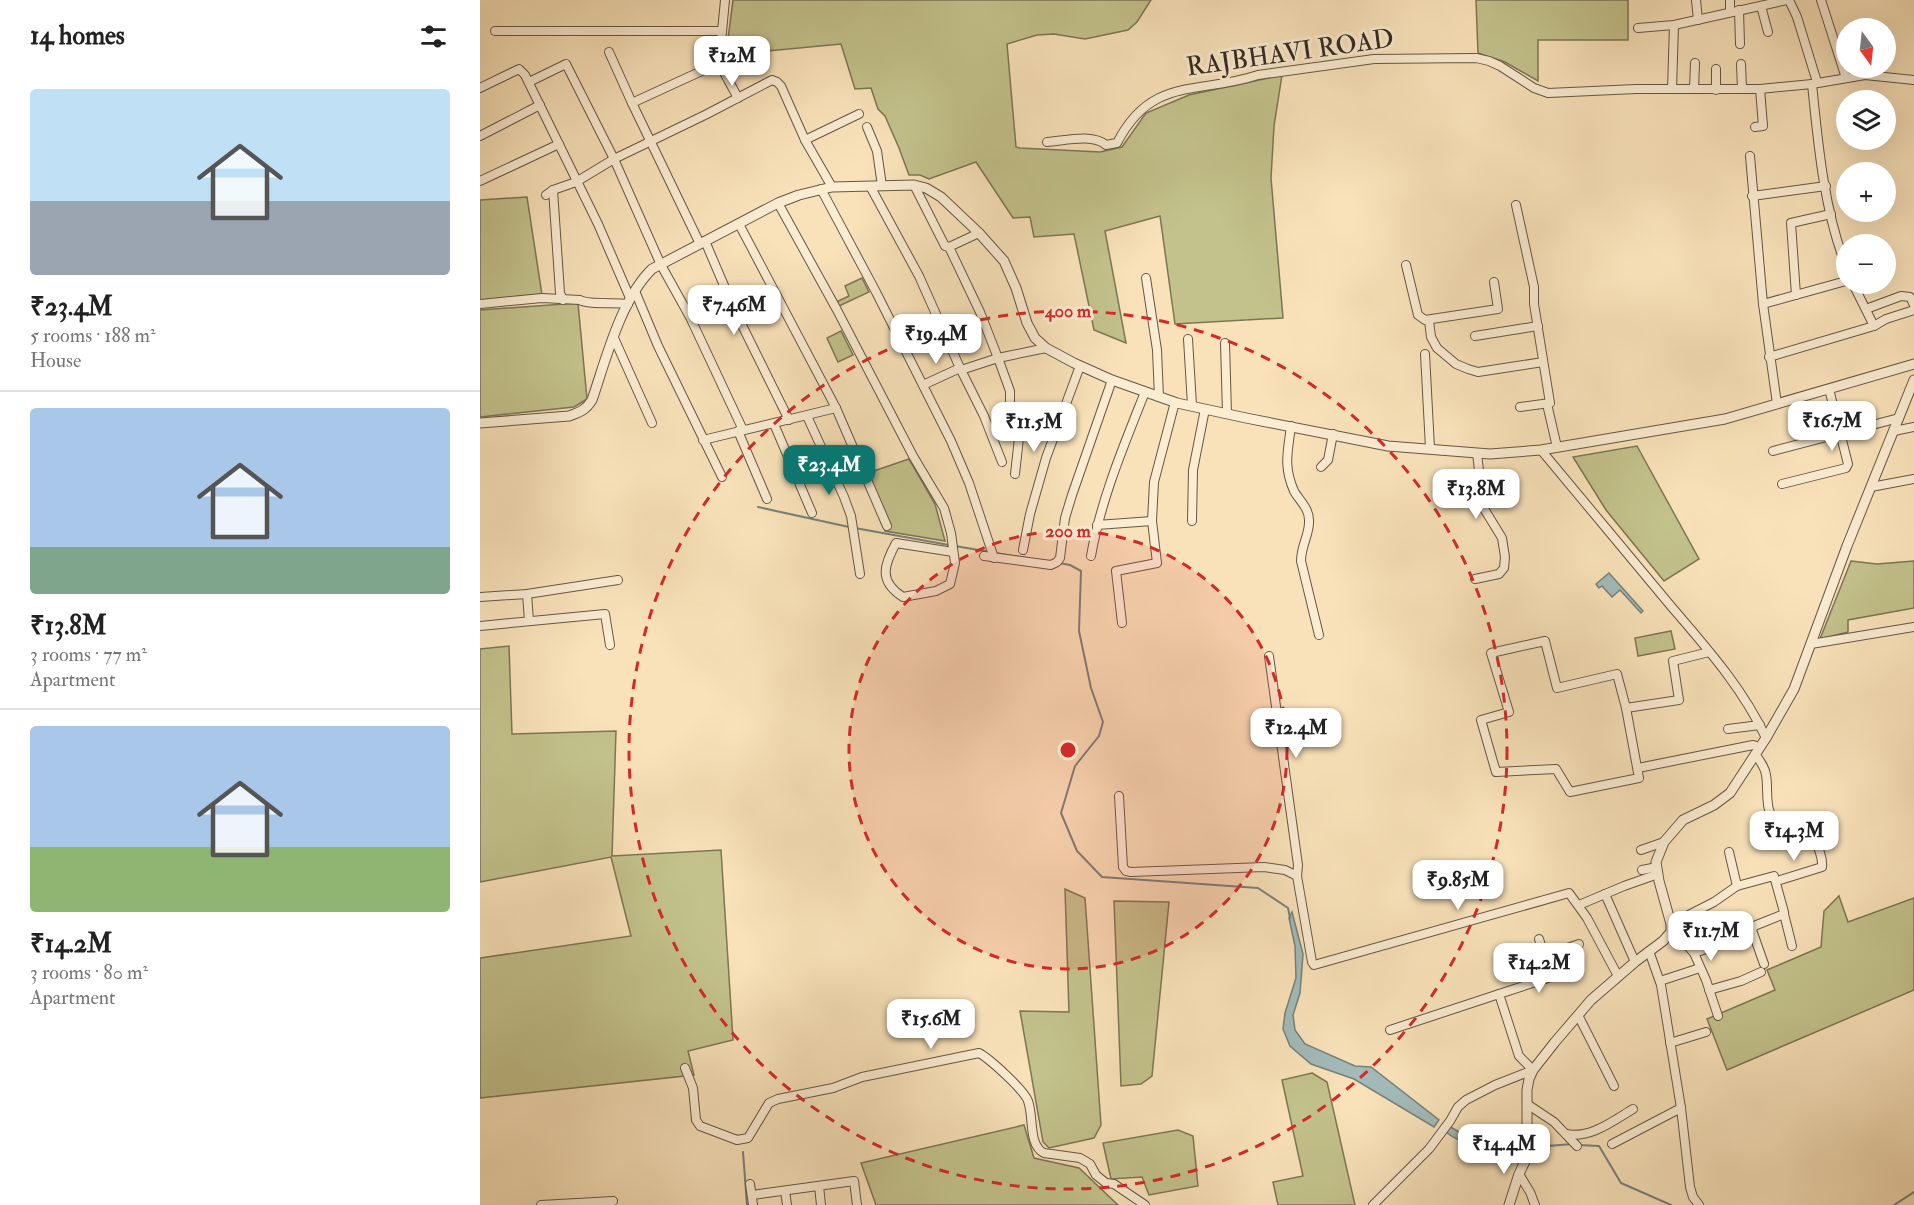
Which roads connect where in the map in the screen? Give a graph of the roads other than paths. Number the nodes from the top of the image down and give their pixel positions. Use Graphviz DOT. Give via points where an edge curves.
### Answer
graph roads {
  1 [pos="725,0"];
  2 [pos="1696,0"];
  3 [pos="1730,0"];
  4 [pos="1788,0"];
  5 [pos="1821,0"];
  6 [pos="1761,6"];
  7 [pos="1739,10"];
  8 [pos="1730,12"];
  9 [pos="1698,20"];
  10 [pos="1674,25"];
  11 [pos="1638,28"];
  12 [pos="495,31"];
  13 [pos="721,31"];
  14 [pos="1768,32"];
  15 [pos="1740,44"];
  16 [pos="1836,47"];
  17 [pos="609,51"];
  18 [pos="718,63"];
  19 [pos="1695,63"];
  20 [pos="1742,64"];
  21 [pos="1716,69"];
  22 [pos="1846,78"];
  23 [pos="1894,78"];
  24 [pos="1914,80"];
  25 [pos="529,82"];
  26 [pos="1814,83"];
  27 [pos="480,88"];
  28 [pos="1742,88"];
  29 [pos="1672,89"];
  30 [pos="1694,89"];
  31 [pos="1760,89"];
  32 [pos="1716,90"];
  33 [pos="738,98"];
  34 [pos="632,103"];
  35 [pos="540,105"];
  36 [pos="859,114"];
  37 [pos="867,127"];
  38 [pos="1755,127"];
  39 [pos="480,136"];
  40 [pos="805,140"];
  41 [pos="651,142"];
  42 [pos="1047,142"];
  43 [pos="559,144"];
  44 [pos="1750,156"];
  45 [pos="614,159"];
  46 [pos="480,181"];
  47 [pos="576,182"];
  48 [pos="914,185"];
  49 [pos="870,186"];
  50 [pos="882,186"];
  51 [pos="1826,186"];
  52 [pos="832,187"];
  53 [pos="821,189"];
  54 [pos="1752,196"];
  55 [pos="778,203"];
  56 [pos="1516,205"];
  57 [pos="1831,214"];
  58 [pos="740,224"];
  59 [pos="979,233"];
  60 [pos="1837,234"];
  61 [pos="703,242"];
  62 [pos="949,247"];
  63 [pos="661,265"];
  64 [pos="1406,266"];
  65 [pos="1146,278"];
  66 [pos="1494,282"];
  67 [pos="1836,284"];
  68 [pos="1858,294"];
  69 [pos="1796,295"];
  70 [pos="631,298"];
  71 [pos="563,300"];
  72 [pos="480,304"];
  73 [pos="1763,304"];
  74 [pos="1914,305"];
  75 [pos="1866,309"];
  76 [pos="1914,310"];
  77 [pos="1429,320"];
  78 [pos="1538,326"];
  79 [pos="1874,326"];
  80 [pos="1475,336"];
  81 [pos="614,338"];
  82 [pos="1188,339"];
  83 [pos="1225,343"];
  84 [pos="1046,348"];
  85 [pos="1425,354"];
  86 [pos="1769,357"];
  87 [pos="998,358"];
  88 [pos="1543,362"];
  89 [pos="1914,364"];
  90 [pos="1080,366"];
  91 [pos="960,369"];
  92 [pos="1112,380"];
  93 [pos="1914,381"];
  94 [pos="923,385"];
  95 [pos="1829,389"];
  96 [pos="1145,392"];
  97 [pos="1159,397"];
  98 [pos="1175,402"];
  99 [pos="1547,404"];
  100 [pos="1777,404"];
  101 [pos="1192,405"];
  102 [pos="1520,407"];
  103 [pos="836,408"];
  104 [pos="1205,409"];
  105 [pos="1227,414"];
  106 [pos="807,416"];
  107 [pos="1899,418"];
  108 [pos="789,420"];
  109 [pos="480,423"];
  110 [pos="652,423"];
  111 [pos="774,424"];
  112 [pos="1291,426"];
  113 [pos="1914,427"];
  114 [pos="1894,430"];
  115 [pos="741,431"];
  116 [pos="1840,433"];
  117 [pos="1333,434"];
  118 [pos="703,440"];
  119 [pos="1557,447"];
  120 [pos="1430,448"];
  121 [pos="1541,450"];
  122 [pos="1773,451"];
  123 [pos="1477,453"];
  124 [pos="1002,462"];
  125 [pos="1321,467"];
  126 [pos="1015,474"];
  127 [pos="722,477"];
  128 [pos="1914,479"];
  129 [pos="1782,484"];
  130 [pos="1871,487"];
  131 [pos="767,499"];
  132 [pos="812,513"];
  133 [pos="1152,520"];
  134 [pos="1192,521"];
  135 [pos="1096,525"];
  136 [pos="887,526"];
  137 [pos="1023,549"];
  138 [pos="953,552"];
  139 [pos="984,556"];
  140 [pos="1091,556"];
  141 [pos="994,558"];
  142 [pos="860,574"];
  143 [pos="1475,579"];
  144 [pos="618,580"];
  145 [pos="526,594"];
  146 [pos="480,597"];
  147 [pos="529,621"];
  148 [pos="1122,623"];
  149 [pos="480,626"];
  150 [pos="1914,627"];
  151 [pos="1319,635"];
  152 [pos="1811,644"];
  153 [pos="610,645"];
  154 [pos="1709,652"];
  155 [pos="1269,656"];
  156 [pos="1626,708"];
  157 [pos="1760,725"];
  158 [pos="1728,729"];
  159 [pos="1766,738"];
  160 [pos="1758,751"];
  161 [pos="1638,768"];
  162 [pos="1119,796"];
  163 [pos="1664,842"];
  164 [pos="1641,850"];
  165 [pos="1729,852"];
  166 [pos="1642,870"];
  167 [pos="1657,871"];
  168 [pos="1297,876"];
  169 [pos="1777,881"];
  170 [pos="1737,886"];
  171 [pos="1605,894"];
  172 [pos="1579,905"];
  173 [pos="1784,914"];
  174 [pos="1672,926"];
  175 [pos="1749,935"];
  176 [pos="1539,939"];
  177 [pos="1579,944"];
  178 [pos="1792,946"];
  179 [pos="1649,951"];
  180 [pos="1694,953"];
  181 [pos="1544,956"];
  182 [pos="1635,962"];
  183 [pos="1764,964"];
  184 [pos="1700,968"];
  185 [pos="1761,972"];
  186 [pos="1618,976"];
  187 [pos="1659,981"];
  188 [pos="1709,990"];
  189 [pos="1499,994"];
  190 [pos="1578,1015"];
  191 [pos="1718,1016"];
  192 [pos="1390,1030"];
  193 [pos="1706,1032"];
  194 [pos="1670,1043"];
  195 [pos="685,1068"];
  196 [pos="1533,1070"];
  197 [pos="1614,1086"];
  198 [pos="1527,1104"];
  199 [pos="1681,1108"];
  200 [pos="1633,1109"];
  201 [pos="1566,1134"];
  202 [pos="1575,1144"];
  203 [pos="1612,1144"];
  204 [pos="1519,1174"];
  205 [pos="750,1184"];
  206 [pos="819,1186"];
  207 [pos="785,1191"];
  208 [pos="752,1195"];
  209 [pos="613,1201"];
  210 [pos="603,1203"];
  211 [pos="567,1204"];
  212 [pos="541,1205"];
  213 [pos="753,1205"];
  214 [pos="787,1205"];
  215 [pos="822,1205"];
  216 [pos="857,1205"];
  217 [pos="1145,1205"];
  218 [pos="1373,1205"];
  219 [pos="1509,1205"];
  220 [pos="1535,1205"];
  221 [pos="1698,1205"];
  1 -- 13 [label="street"];
  2 -- 9 [label="street"];
  3 -- 8 [label="street"];
  4 -- 6 [label="street"];
  4 -- 26 [label="street" via="1797,17"];
  5 -- 16 [label="street"];
  6 -- 7 [label="street"];
  6 -- 14 [label="street"];
  7 -- 8 [label="street"];
  7 -- 15 [label="street"];
  8 -- 9 [label="street"];
  9 -- 10 [label="street"];
  10 -- 11 [label="street"];
  10 -- 29 [label="street"];
  12 -- 13 [label="street"];
  13 -- 18 [label="street"];
  17 -- 34 [label="street"];
  18 -- 33 [label="street"];
  18 -- 34 [label="street"];
  19 -- 30 [label="street"];
  20 -- 28 [label="street"];
  21 -- 32 [label="street"];
  22 -- 26 [label="street, RAJBHAVI ROAD"];
  23 -- 24 [label="street, RAJBHAVI ROAD"];
  25 -- 27 [label="street" via="519,69"];
  25 -- 35 [label="street"];
  25 -- 45 [label="street" via="566,64"];
  26 -- 31 [label="street, RAJBHAVI ROAD"];
  26 -- 51 [label="street"];
  28 -- 31 [label="street, RAJBHAVI ROAD"];
  28 -- 32 [label="street, RAJBHAVI ROAD"];
  29 -- 30 [label="street, RAJBHAVI ROAD"];
  29 -- 42 [label="street, RAJBHAVI ROAD" via="1548,93 1476,58 1374,59 1177,90 1135,115 1117,143 1106,145 1100,140 1086,139"];
  30 -- 32 [label="street, RAJBHAVI ROAD"];
  31 -- 38 [label="street" via="1763,126"];
  33 -- 40 [label="street" via="777,81"];
  33 -- 41 [label="street"];
  34 -- 41 [label="street"];
  35 -- 39 [label="street"];
  35 -- 43 [label="street"];
  36 -- 40 [label="street"];
  37 -- 50 [label="street" via="877,152"];
  40 -- 52 [label="street"];
  41 -- 45 [label="street"];
  41 -- 61 [label="street"];
  43 -- 46 [label="street"];
  43 -- 47 [label="street"];
  44 -- 54 [label="street"];
  45 -- 47 [label="street"];
  45 -- 63 [label="street"];
  47 -- 70 [label="street"];
  47 -- 71 [label="street" via="549,193"];
  48 -- 50 [label="street"];
  48 -- 59 [label="street" via="934,192"];
  48 -- 62 [label="street"];
  49 -- 50 [label="street"];
  49 -- 52 [label="street"];
  49 -- 91 [label="street" via="919,276"];
  51 -- 54 [label="street"];
  51 -- 57 [label="street"];
  52 -- 53 [label="street"];
  53 -- 55 [label="street"];
  53 -- 94 [label="street"];
  54 -- 73 [label="street"];
  55 -- 58 [label="street"];
  55 -- 138 [label="street" via="944,508"];
  56 -- 78 [label="street" via="1534,287"];
  57 -- 60 [label="street"];
  57 -- 69 [label="street" via="1791,223"];
  58 -- 61 [label="street"];
  58 -- 103 [label="street"];
  59 -- 62 [label="street"];
  59 -- 84 [label="street" via="1004,261 1031,333"];
  61 -- 63 [label="street"];
  61 -- 108 [label="street"];
  62 -- 87 [label="street"];
  63 -- 70 [label="street" via="645,277"];
  63 -- 115 [label="street" via="690,317"];
  64 -- 77 [label="street" via="1418,315"];
  65 -- 97 [label="street" via="1157,350"];
  66 -- 77 [label="street" via="1498,309"];
  67 -- 69 [label="street"];
  68 -- 75 [label="street"];
  69 -- 73 [label="street"];
  70 -- 71 [label="street" via="585,303"];
  70 -- 81 [label="street"];
  70 -- 118 [label="street"];
  71 -- 72 [label="street" via="542,298"];
  73 -- 86 [label="street"];
  74 -- 75 [label="street" via="1910,297 1901,296"];
  75 -- 79 [label="street"];
  76 -- 79 [label="street"];
  77 -- 88 [label="street" via="1437,348 1468,369 1478,372"];
  78 -- 80 [label="street"];
  78 -- 88 [label="street"];
  79 -- 86 [label="street"];
  81 -- 109 [label="street" via="588,407 569,416"];
  81 -- 110 [label="street"];
  82 -- 101 [label="street"];
  83 -- 105 [label="street"];
  84 -- 87 [label="street"];
  84 -- 90 [label="street"];
  85 -- 120 [label="street"];
  86 -- 100 [label="street"];
  87 -- 91 [label="street"];
  87 -- 126 [label="street" via="1010,391 1010,416 1022,424"];
  88 -- 99 [label="street" via="1550,403"];
  89 -- 95 [label="street"];
  90 -- 92 [label="street"];
  90 -- 137 [label="street" via="1046,458"];
  91 -- 94 [label="street"];
  91 -- 124 [label="street"];
  92 -- 96 [label="street"];
  92 -- 141 [label="street" via="1065,518 1057,562 1050,565"];
  93 -- 107 [label="street"];
  94 -- 141 [label="street" via="964,472"];
  95 -- 100 [label="street"];
  95 -- 116 [label="street"];
  96 -- 97 [label="street"];
  96 -- 135 [label="street"];
  97 -- 98 [label="street"];
  98 -- 101 [label="street"];
  98 -- 133 [label="street" via="1154,482"];
  99 -- 102 [label="street"];
  99 -- 119 [label="street"];
  100 -- 119 [label="street" via="1725,419"];
  101 -- 104 [label="street"];
  103 -- 106 [label="street"];
  103 -- 136 [label="street"];
  104 -- 105 [label="street"];
  104 -- 134 [label="street" via="1193,470"];
  105 -- 112 [label="street"];
  106 -- 108 [label="street"];
  106 -- 142 [label="street" via="851,516"];
  107 -- 114 [label="street"];
  107 -- 116 [label="street"];
  108 -- 111 [label="street"];
  111 -- 115 [label="street"];
  111 -- 132 [label="street"];
  112 -- 117 [label="street"];
  112 -- 151 [label="street" via="1286,471 1309,520 1301,561"];
  113 -- 114 [label="street"];
  114 -- 130 [label="street"];
  115 -- 118 [label="street"];
  115 -- 131 [label="street"];
  116 -- 122 [label="street"];
  116 -- 129 [label="street" via="1846,468"];
  117 -- 120 [label="street" via="1388,446"];
  117 -- 125 [label="street" via="1328,460"];
  118 -- 127 [label="street"];
  119 -- 121 [label="street"];
  120 -- 123 [label="street"];
  121 -- 123 [label="street"];
  121 -- 154 [label="street"];
  123 -- 143 [label="street" via="1483,507 1502,538 1505,557 1499,574"];
  128 -- 130 [label="street"];
  130 -- 152 [label="street"];
  133 -- 135 [label="street"];
  133 -- 148 [label="street" via="1157,563 1116,571"];
  135 -- 140 [label="street"];
  138 -- 138 [label="street" via="950,584 936,591 903,597 886,578 886,561 896,543"];
  139 -- 141 [label="street"];
  144 -- 145 [label="street"];
  145 -- 146 [label="street"];
  145 -- 147 [label="street"];
  147 -- 149 [label="street"];
  147 -- 153 [label="street" via="606,614"];
  150 -- 152 [label="street"];
  152 -- 159 [label="street" via="1794,689"];
  154 -- 156 [label="street" via="1673,661 1678,700"];
  154 -- 157 [label="street"];
  155 -- 168 [label="street"];
  156 -- 161 [label="street"];
  156 -- 161 [label="street" via="1617,674 1557,688 1545,641 1491,653 1509,712 1481,720 1496,772 1556,769 1570,792 1639,778"];
  157 -- 158 [label="street"];
  157 -- 159 [label="street"];
  159 -- 160 [label="street"];
  160 -- 161 [label="street" via="1753,745"];
  160 -- 163 [label="street" via="1724,799 1683,820"];
  160 -- 169 [label="street" via="1766,776 1767,800 1777,824 1813,839 1822,861 1822,867"];
  162 -- 168 [label="street" via="1126,871 1264,867"];
  163 -- 164 [label="street"];
  163 -- 167 [label="street" via="1656,862"];
  165 -- 170 [label="street"];
  166 -- 167 [label="street"];
  167 -- 171 [label="street"];
  167 -- 174 [label="street"];
  168 -- 172 [label="street" via="1314,965 1569,893"];
  169 -- 170 [label="street" via="1771,875"];
  169 -- 173 [label="street"];
  170 -- 174 [label="street"];
  171 -- 172 [label="street"];
  171 -- 182 [label="street"];
  172 -- 186 [label="street"];
  173 -- 178 [label="street"];
  173 -- 183 [label="street" via="1753,928"];
  174 -- 179 [label="street" via="1663,941"];
  174 -- 180 [label="street"];
  175 -- 180 [label="street"];
  176 -- 181 [label="street"];
  177 -- 181 [label="street"];
  179 -- 182 [label="street"];
  179 -- 187 [label="street"];
  180 -- 184 [label="street"];
  181 -- 189 [label="street" via="1551,977"];
  182 -- 186 [label="street"];
  184 -- 187 [label="street"];
  184 -- 188 [label="street"];
  185 -- 188 [label="street"];
  186 -- 190 [label="street"];
  187 -- 194 [label="street"];
  188 -- 191 [label="street"];
  189 -- 192 [label="street"];
  189 -- 196 [label="street" via="1519,1056"];
  190 -- 196 [label="street"];
  190 -- 197 [label="street"];
  193 -- 194 [label="street"];
  194 -- 199 [label="street"];
  195 -- 217 [label="street" via="700,1126 737,1140 748,1138 769,1103 778,1098 979,1053 1023,1092 1039,1150 1080,1158 1106,1183 1114,1184"];
  196 -- 198 [label="street"];
  196 -- 218 [label="street" via="1466,1100 1429,1149"];
  198 -- 201 [label="street"];
  198 -- 204 [label="street" via="1527,1158"];
  199 -- 203 [label="street"];
  199 -- 221 [label="street" via="1690,1186"];
  200 -- 201 [label="street" via="1594,1131"];
  201 -- 202 [label="street"];
  204 -- 219 [label="street"];
  204 -- 220 [label="street"];
  205 -- 208 [label="street"];
  206 -- 207 [label="street"];
  206 -- 215 [label="street"];
  206 -- 216 [label="street" via="854,1181"];
  207 -- 208 [label="street"];
  207 -- 214 [label="street"];
  208 -- 213 [label="street"];
  209 -- 210 [label="street"];
  210 -- 211 [label="street"];
  211 -- 212 [label="street"];
}
